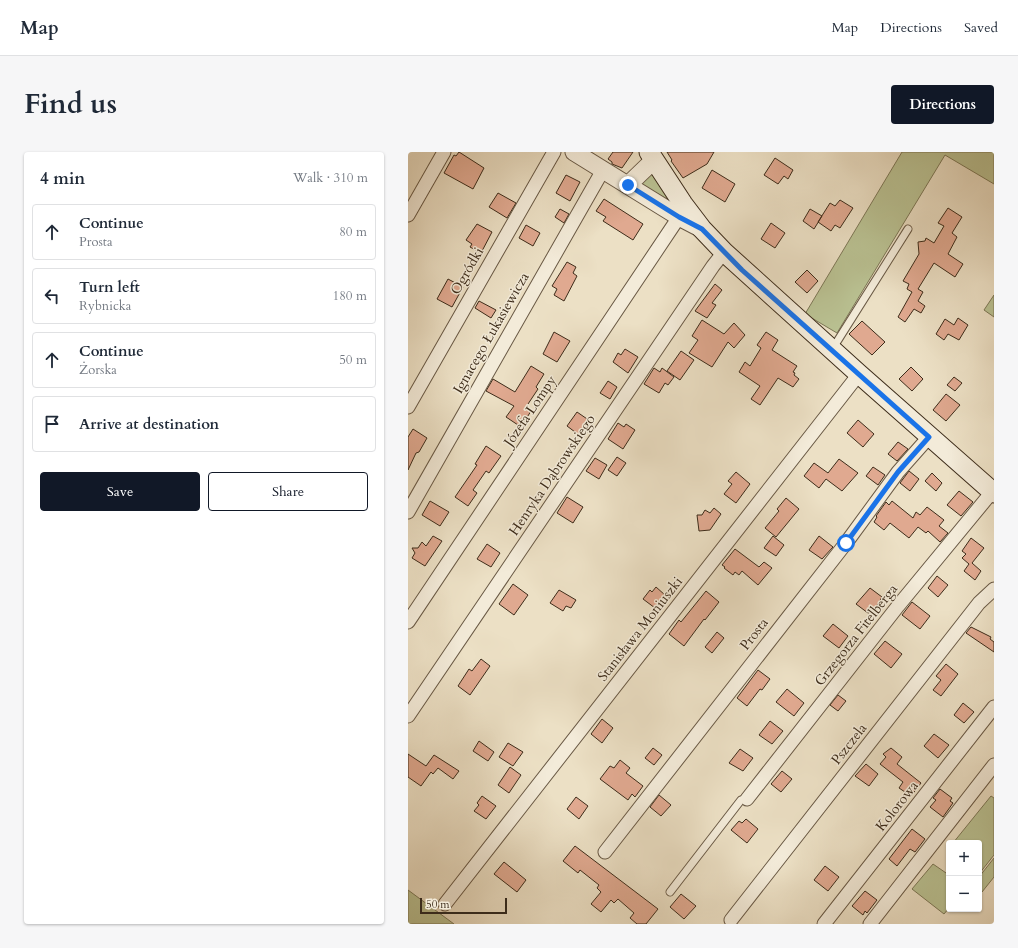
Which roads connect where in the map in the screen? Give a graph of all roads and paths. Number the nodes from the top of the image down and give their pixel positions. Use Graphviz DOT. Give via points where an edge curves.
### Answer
graph roads {
  1 [pos="444,152"];
  2 [pos="554,152"];
  3 [pos="574,152"];
  4 [pos="652,156"];
  5 [pos="603,170"];
  6 [pos="628,185"];
  7 [pos="408,215"];
  8 [pos="679,217"];
  9 [pos="702,229"];
  10 [pos="908,229"];
  11 [pos="724,252"];
  12 [pos="831,350"];
  13 [pos="859,374"];
  14 [pos="408,407"];
  15 [pos="929,437"];
  16 [pos="993,492"];
  17 [pos="408,512"];
  18 [pos="994,590"];
  19 [pos="408,622"];
  20 [pos="994,708"];
  21 [pos="408,716"];
  22 [pos="994,765"];
  23 [pos="747,799"];
  24 [pos="605,852"];
  25 [pos="670,892"];
  26 [pos="445,904"];
  27 [pos="731,920"];
  28 [pos="824,924"];
  29 [pos="870,924"];
  1 -- 7 [label="street"];
  2 -- 14 [label="street, Ogródki"];
  3 -- 5 [label="street"];
  4 -- 6 [label="street" via="642,173"];
  4 -- 9 [label="main road"];
  5 -- 6 [label="street"];
  5 -- 17 [label="street, Ignacego Łukasiewicza"];
  6 -- 8 [label="street"];
  8 -- 9 [label="street"];
  8 -- 19 [label="street, Józefa Lompy"];
  9 -- 11 [label="main road"];
  10 -- 12 [label="lane"];
  11 -- 12 [label="main road"];
  11 -- 21 [label="street, Henryka Dąbrowskiego"];
  12 -- 13 [label="main road"];
  13 -- 15 [label="main road"];
  13 -- 26 [label="street, Stanisława Moniuszki"];
  15 -- 16 [label="main road"];
  15 -- 24 [label="street, Prosta" via="898,472 846,543"];
  16 -- 23 [label="street, Grzegorza Fitelberga" via="898,606"];
  18 -- 27 [label="street, Pszczela" via="979,603"];
  20 -- 28 [label="street, Kolorowa"];
  22 -- 29 [label="street"];
  23 -- 25 [label="lane" via="742,800"];
}
